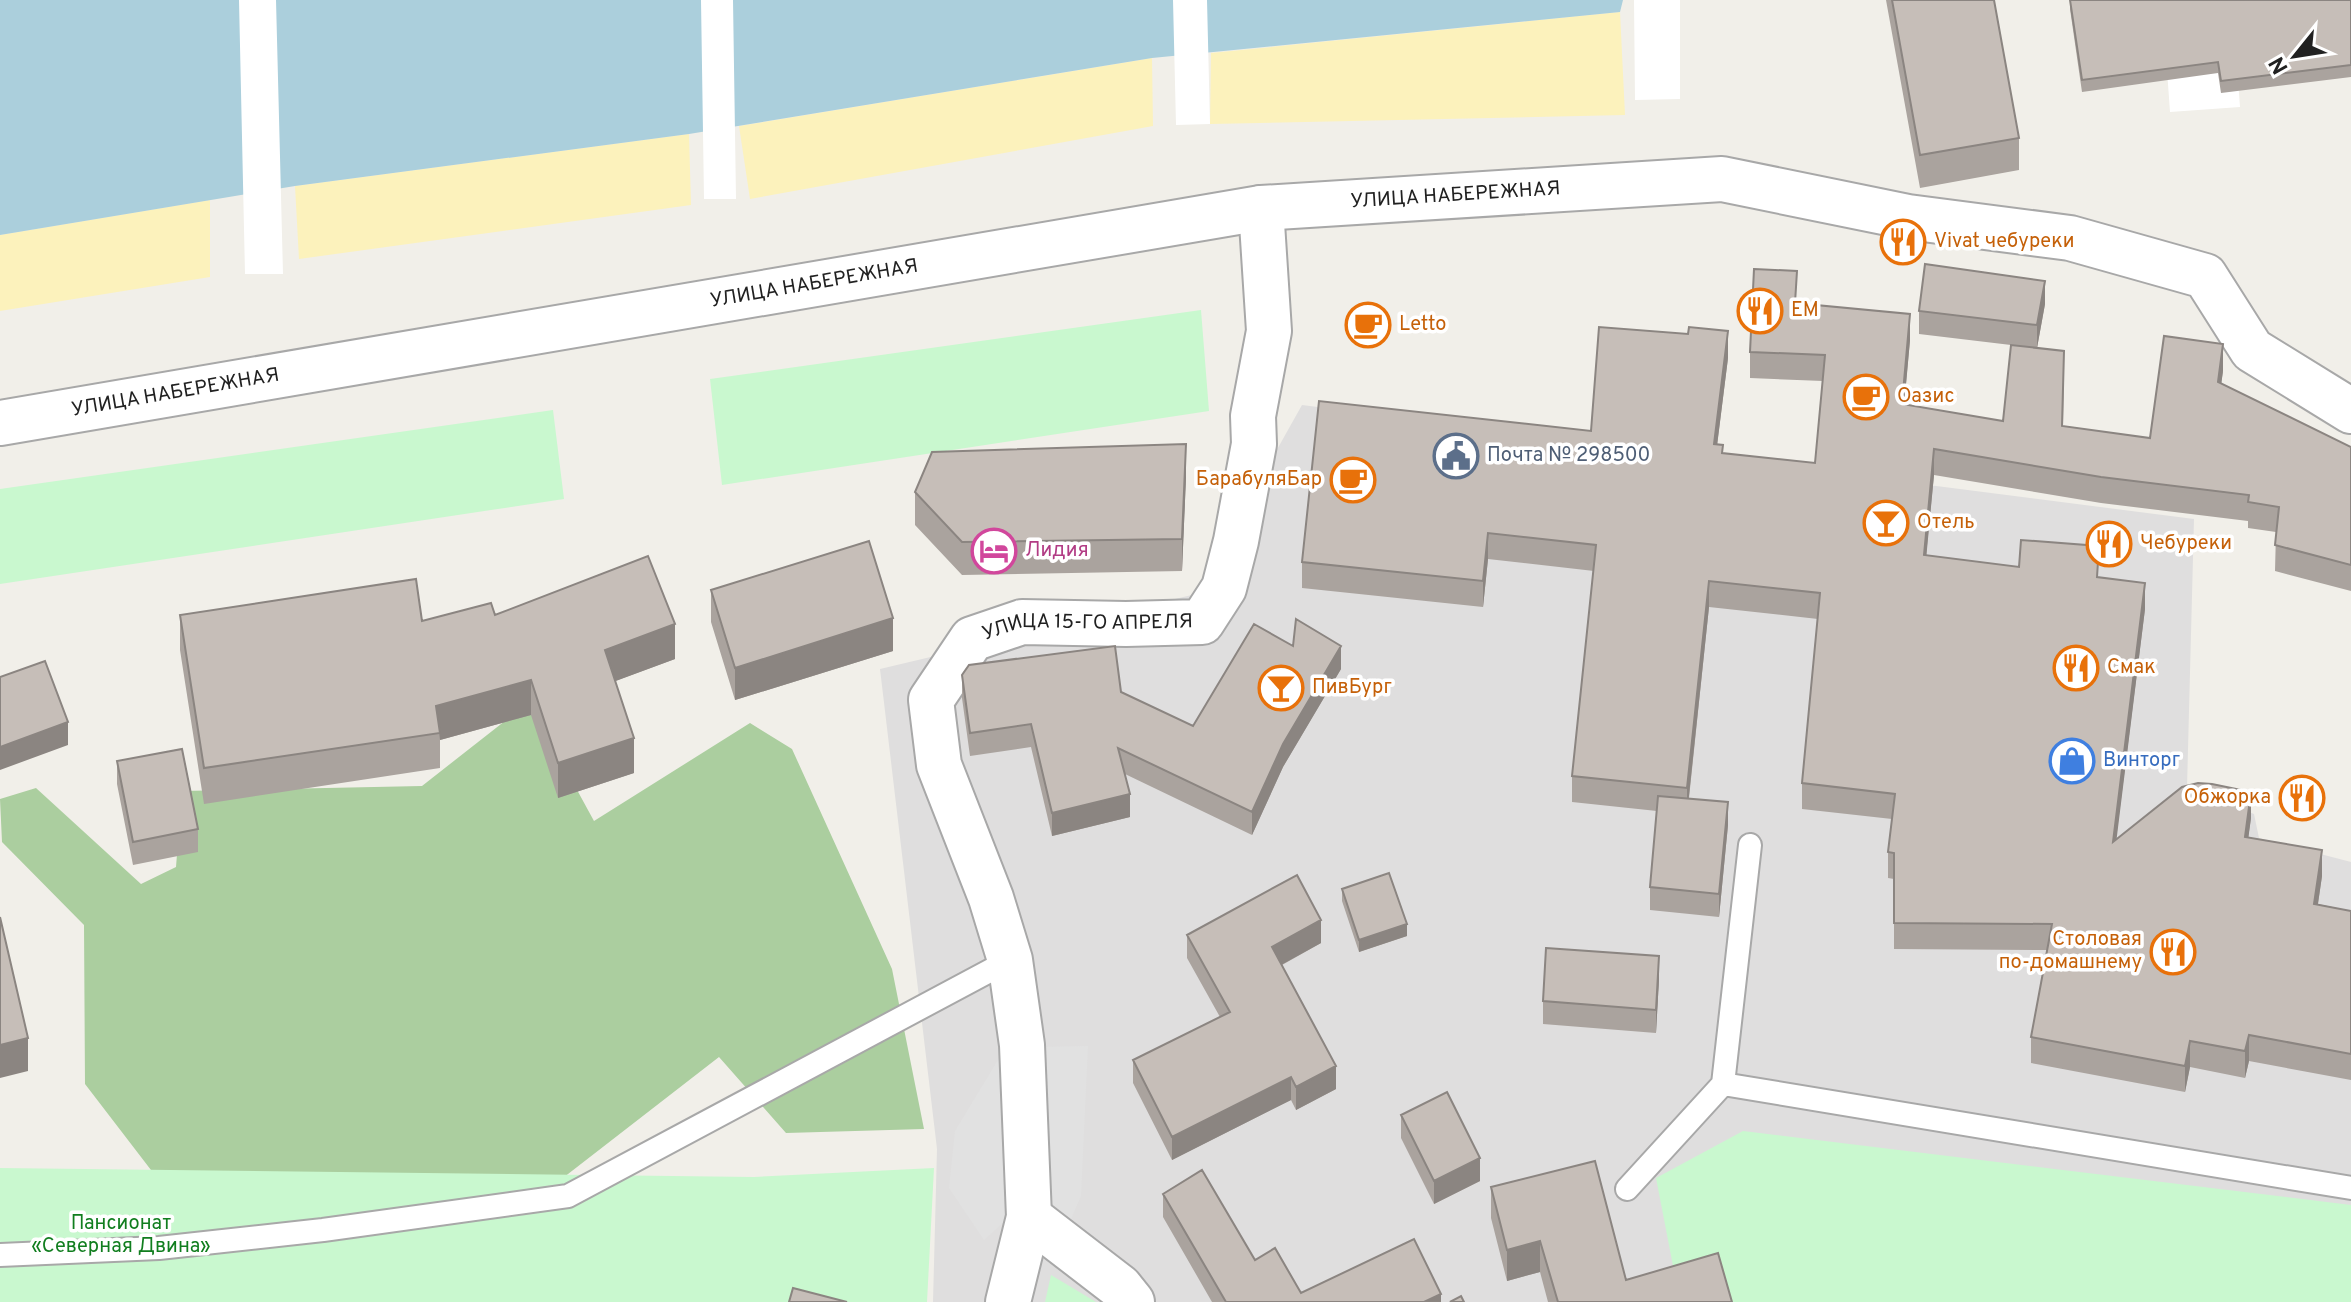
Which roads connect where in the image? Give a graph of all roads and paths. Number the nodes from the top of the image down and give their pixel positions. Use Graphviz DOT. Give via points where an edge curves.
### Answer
graph roads {
  1 [pos="1261,208"];
  2 [pos="2351,411"];
  3 [pos="0,423"];
  4 [pos="1750,845"];
  5 [pos="1010,960"];
  6 [pos="1723,1084"];
  7 [pos="2351,1188"];
  8 [pos="1627,1189"];
  9 [pos="1029,1217"];
  10 [pos="0,1255"];
  11 [pos="1008,1302"];
  12 [pos="1132,1302"];
  1 -- 2 [label="street, УЛИЦА НАБЕРЕЖНАЯ" via="1722,179 1908,217 2070,238 2205,276 2252,350"];
  1 -- 3 [label="street, УЛИЦА НАБЕРЕЖНАЯ"];
  1 -- 5 [label="street, УЛИЦА 15-ГО АПРЕЛЯ" via="1269,331 1253,416 1254,444 1224,588 1202,622 1022,622 972,639 931,700 939,765"];
  4 -- 6 [label="lane"];
  5 -- 9 [label="street, УЛИЦА 15-ГО АПРЕЛЯ" via="1022,1045"];
  5 -- 10 [label="lane" via="568,1196 219,1242"];
  6 -- 7 [label="lane"];
  6 -- 8 [label="lane"];
  9 -- 11 [label="street, УЛИЦА 15-ГО АПРЕЛЯ"];
  9 -- 12 [label="street"];
}
